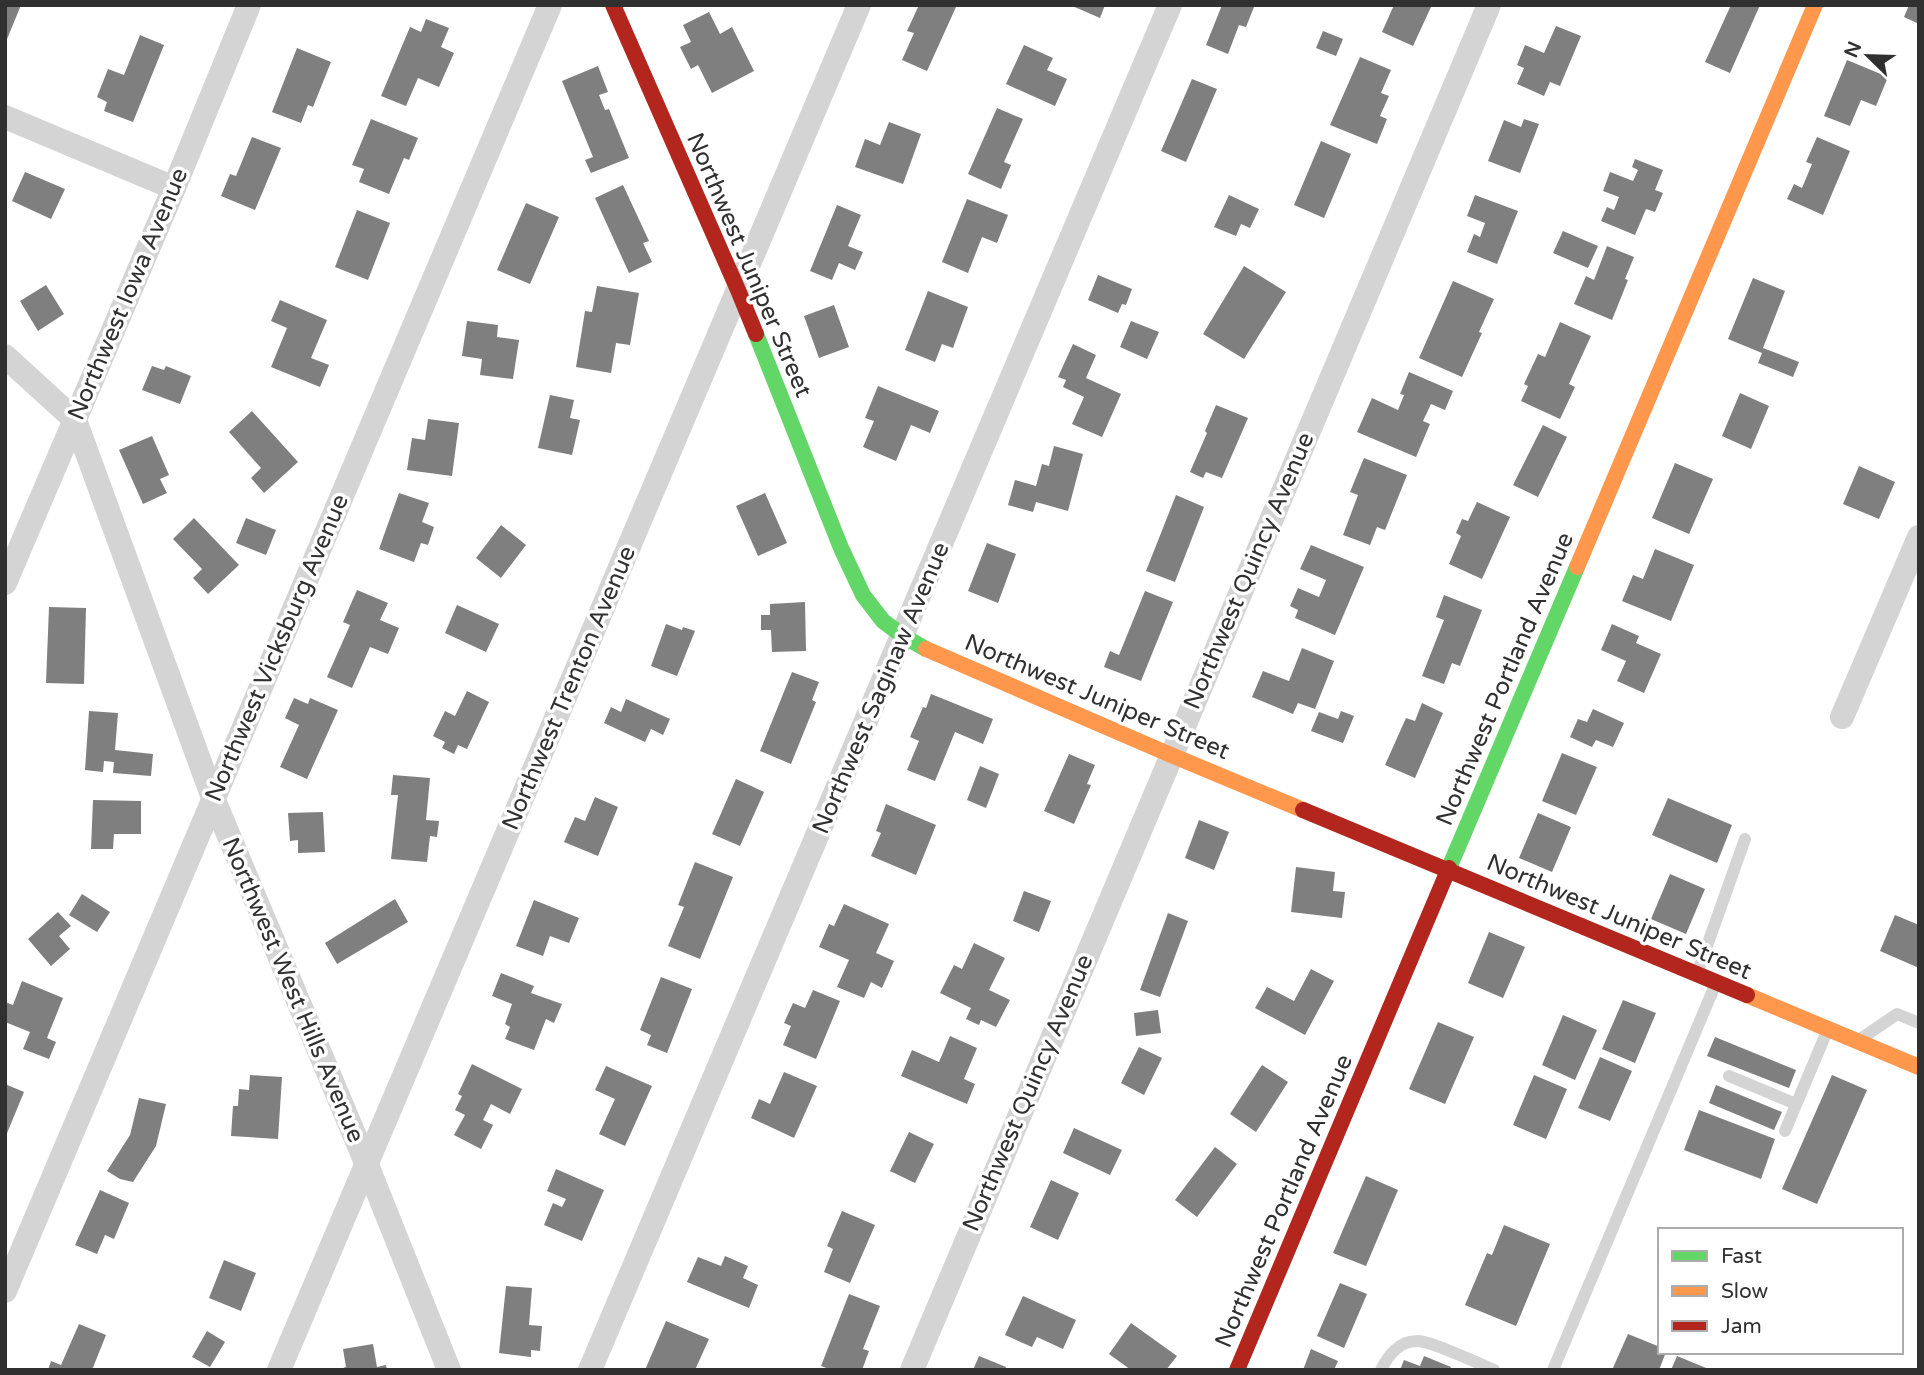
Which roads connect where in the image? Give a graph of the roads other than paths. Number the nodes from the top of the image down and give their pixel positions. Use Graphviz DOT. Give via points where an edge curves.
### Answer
graph roads {
  1 [pos="249,5"];
  2 [pos="550,5"];
  3 [pos="613,5"];
  4 [pos="859,5"];
  5 [pos="1170,5"];
  6 [pos="1489,5"];
  7 [pos="1815,5"];
  8 [pos="5,117"];
  9 [pos="174,188"];
  10 [pos="738,289"];
  11 [pos="5,356"];
  12 [pos="75,419"];
  13 [pos="1919,537"];
  14 [pos="5,583"];
  15 [pos="903,636"];
  16 [pos="1842,717"];
  17 [pos="1171,755"];
  18 [pos="213,798"];
  19 [pos="1745,839"];
  20 [pos="1448,870"];
  21 [pos="1697,974"];
  22 [pos="1716,982"];
  23 [pos="1919,1023"];
  24 [pos="1828,1029"];
  25 [pos="1858,1041"];
  26 [pos="1919,1067"];
  27 [pos="1729,1076"];
  28 [pos="1796,1104"];
  29 [pos="1785,1131"];
  30 [pos="367,1165"];
  31 [pos="5,1291"];
  32 [pos="279,1370"];
  33 [pos="449,1370"];
  34 [pos="590,1370"];
  35 [pos="912,1370"];
  36 [pos="1237,1370"];
  37 [pos="1381,1370"];
  38 [pos="1494,1370"];
  39 [pos="1553,1370"];
  1 -- 9 [label="street, Northwest Iowa Avenue"];
  2 -- 18 [label="street, Northwest Vicksburg Avenue"];
  3 -- 10 [label="street, Northwest Juniper Street"];
  4 -- 10 [label="street, Northwest Trenton Avenue"];
  5 -- 15 [label="street, Northwest Saginaw Avenue"];
  6 -- 17 [label="street, Northwest Quincy Avenue"];
  7 -- 20 [label="street, Northwest Portland Avenue"];
  8 -- 9 [label="street"];
  9 -- 12 [label="street, Northwest Iowa Avenue"];
  10 -- 15 [label="street, Northwest Juniper Street" via="863,595 883,621"];
  10 -- 30 [label="street, Northwest Trenton Avenue"];
  11 -- 12 [label="street, Northwest West Hills Avenue"];
  12 -- 14 [label="street, Northwest Iowa Avenue"];
  12 -- 18 [label="street, Northwest West Hills Avenue"];
  13 -- 16 [label="street"];
  15 -- 17 [label="street, Northwest Juniper Street"];
  15 -- 34 [label="street, Northwest Saginaw Avenue"];
  17 -- 20 [label="street, Northwest Juniper Street"];
  17 -- 35 [label="street, Northwest Quincy Avenue"];
  18 -- 30 [label="street, Northwest West Hills Avenue"];
  18 -- 31 [label="street, Northwest Vicksburg Avenue"];
  19 -- 21 [label="lane"];
  20 -- 21 [label="street, Northwest Juniper Street"];
  20 -- 36 [label="street, Northwest Portland Avenue"];
  21 -- 22 [label="street, Northwest Juniper Street"];
  22 -- 24 [label="street, Northwest Juniper Street"];
  22 -- 39 [label="lane"];
  23 -- 25 [label="lane" via="1896,1014"];
  24 -- 25 [label="street, Northwest Juniper Street"];
  24 -- 28 [label="lane"];
  25 -- 26 [label="street, Northwest Juniper Street"];
  27 -- 28 [label="lane"];
  28 -- 29 [label="lane"];
  30 -- 32 [label="street, Northwest Trenton Avenue"];
  30 -- 33 [label="street, Northwest West Hills Avenue"];
  37 -- 38 [label="lane" via="1402,1345 1419,1340"];
}
